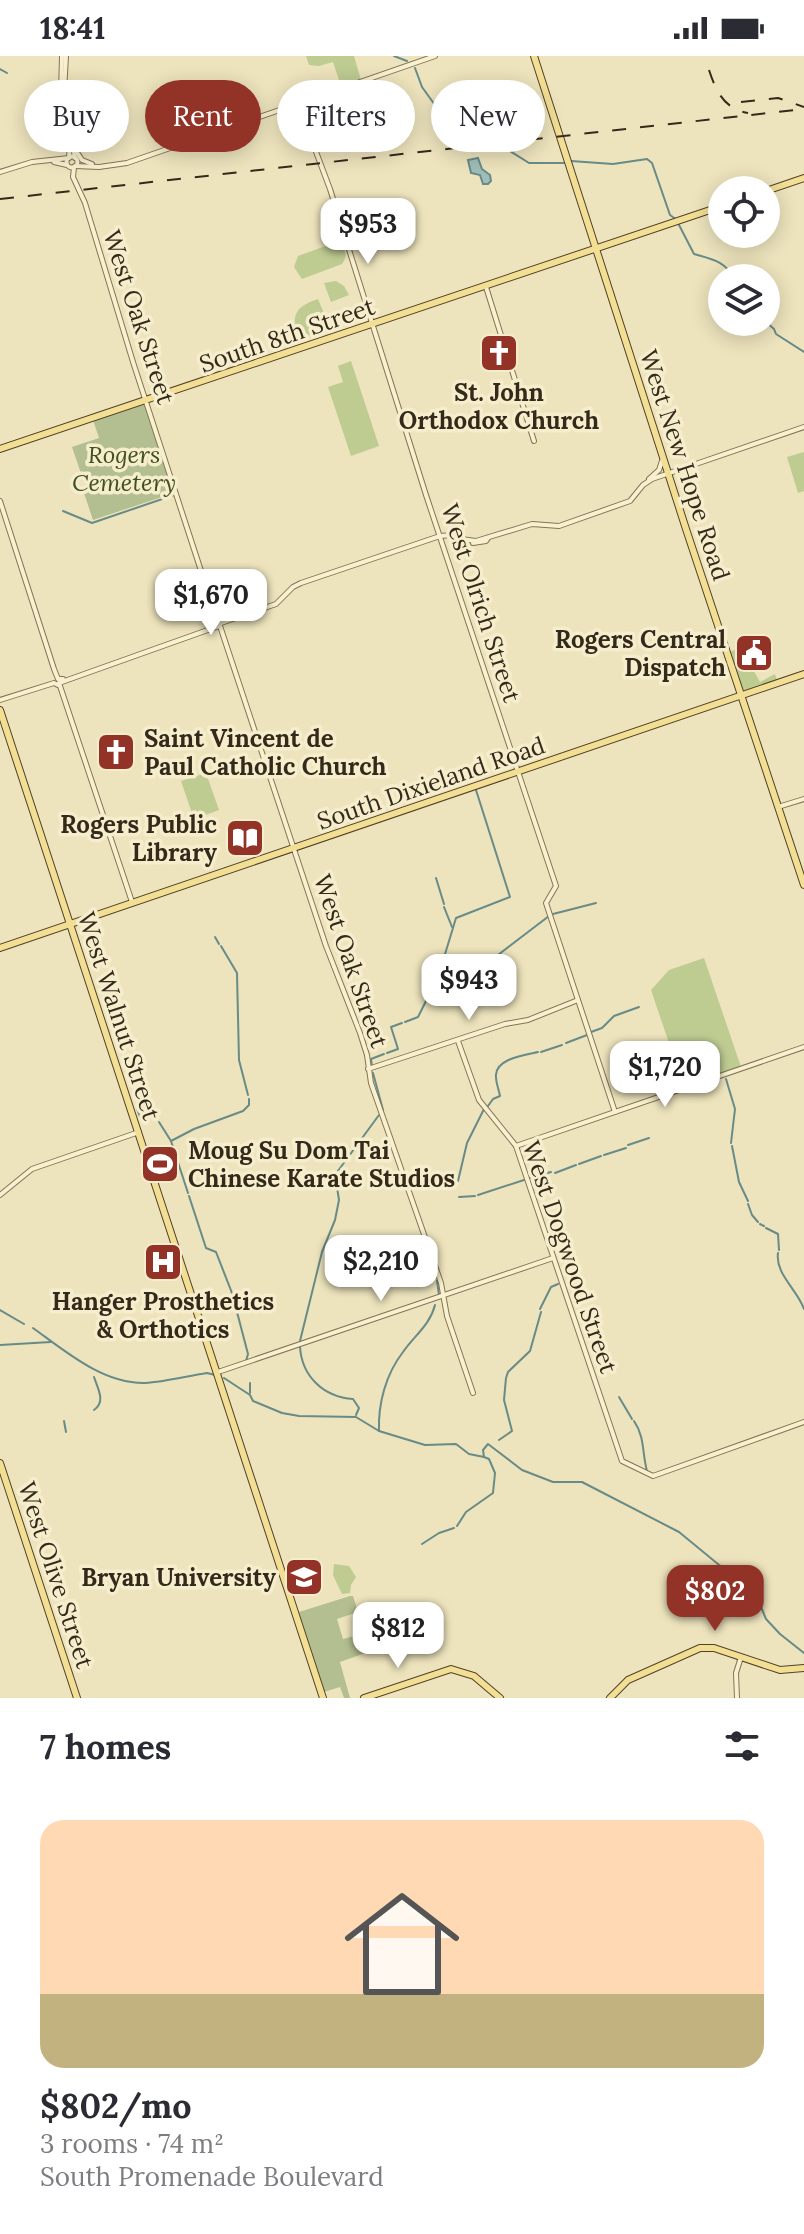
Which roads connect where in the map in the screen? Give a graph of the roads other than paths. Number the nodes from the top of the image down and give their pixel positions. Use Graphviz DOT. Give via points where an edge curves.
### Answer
graph roads {
  1 [pos="64,56"];
  2 [pos="435,56"];
  3 [pos="534,56"];
  4 [pos="64,80"];
  5 [pos="366,80"];
  6 [pos="277,111"];
  7 [pos="71,152"];
  8 [pos="78,152"];
  9 [pos="316,152"];
  10 [pos="71,158"];
  11 [pos="92,164"];
  12 [pos="28,165"];
  13 [pos="67,165"];
  14 [pos="102,166"];
  15 [pos="75,167"];
  16 [pos="0,172"];
  17 [pos="804,178"];
  18 [pos="780,186"];
  19 [pos="86,209"];
  20 [pos="708,211"];
  21 [pos="596,249"];
  22 [pos="486,287"];
  23 [pos="372,325"];
  24 [pos="146,400"];
  25 [pos="804,427"];
  26 [pos="534,441"];
  27 [pos="0,449"];
  28 [pos="663,459"];
  29 [pos="668,473"];
  30 [pos="648,481"];
  31 [pos="0,501"];
  32 [pos="440,536"];
  33 [pos="221,624"];
  34 [pos="804,674"];
  35 [pos="57,681"];
  36 [pos="742,697"];
  37 [pos="0,700"];
  38 [pos="0,710"];
  39 [pos="517,772"];
  40 [pos="804,799"];
  41 [pos="778,807"];
  42 [pos="294,849"];
  43 [pos="804,885"];
  44 [pos="132,902"];
  45 [pos="70,924"];
  46 [pos="0,948"];
  47 [pos="578,1000"];
  48 [pos="458,1041"];
  49 [pos="804,1047"];
  50 [pos="368,1069"];
  51 [pos="615,1112"];
  52 [pos="139,1132"];
  53 [pos="516,1146"];
  54 [pos="0,1195"];
  55 [pos="553,1258"];
  56 [pos="443,1297"];
  57 [pos="218,1372"];
  58 [pos="473,1393"];
  59 [pos="804,1422"];
  60 [pos="0,1463"];
  61 [pos="741,1657"];
  62 [pos="803,1669"];
  63 [pos="77,1698"];
  64 [pos="323,1698"];
  65 [pos="364,1698"];
  66 [pos="500,1698"];
  67 [pos="610,1698"];
  68 [pos="737,1698"];
  1 -- 4 [label="street"];
  1 -- 10 [label="street" via="61,93"];
  2 -- 5 [label="street"];
  3 -- 21 [label="main road, West New Hope Road"];
  6 -- 14 [label="street" via="127,163"];
  7 -- 10 [label="street"];
  8 -- 11 [label="street"];
  9 -- 23 [label="street, West Olrich Street"];
  10 -- 11 [label="street"];
  10 -- 12 [label="street"];
  10 -- 13 [label="street"];
  10 -- 15 [label="street"];
  11 -- 14 [label="street"];
  12 -- 13 [label="street"];
  12 -- 16 [label="street"];
  13 -- 15 [label="street"];
  13 -- 19 [label="street, West Oak Street"];
  14 -- 15 [label="street"];
  15 -- 19 [label="street, West Oak Street" via="73,177"];
  17 -- 18 [label="main road"];
  19 -- 24 [label="street, West Oak Street"];
  20 -- 21 [label="main road, South 8th Street"];
  21 -- 22 [label="main road, South 8th Street"];
  21 -- 28 [label="main road, West New Hope Road"];
  22 -- 23 [label="main road, South 8th Street"];
  22 -- 26 [label="street"];
  23 -- 24 [label="main road, South 8th Street"];
  23 -- 32 [label="street, West Olrich Street"];
  24 -- 27 [label="main road, South 8th Street"];
  24 -- 33 [label="street, West Oak Street"];
  25 -- 29 [label="street"];
  28 -- 29 [label="main road, West New Hope Road"];
  28 -- 30 [label="street"];
  29 -- 30 [label="street"];
  29 -- 36 [label="main road, West New Hope Road"];
  30 -- 32 [label="street" via="630,501 555,527 527,525 478,544"];
  31 -- 35 [label="street"];
  32 -- 33 [label="street" via="296,585 276,604"];
  32 -- 39 [label="street, West Olrich Street"];
  33 -- 35 [label="street"];
  33 -- 42 [label="street, West Oak Street"];
  34 -- 36 [label="main road, South Dixieland Road"];
  35 -- 37 [label="street"];
  35 -- 44 [label="street"];
  36 -- 39 [label="main road, South Dixieland Road"];
  36 -- 41 [label="main road, West New Hope Road"];
  38 -- 45 [label="main road, West Walnut Street"];
  39 -- 42 [label="main road, South Dixieland Road"];
  39 -- 47 [label="street, West Olrich Street" via="556,886 546,903"];
  40 -- 41 [label="street"];
  41 -- 43 [label="main road, West New Hope Road"];
  42 -- 44 [label="main road, South Dixieland Road"];
  42 -- 50 [label="street, West Oak Street"];
  44 -- 45 [label="main road, South Dixieland Road"];
  45 -- 46 [label="main road, South Dixieland Road"];
  45 -- 52 [label="main road, West Walnut Street"];
  47 -- 48 [label="street"];
  47 -- 51 [label="street, West Olrich Street"];
  48 -- 50 [label="street"];
  48 -- 53 [label="street, West Dogwood Street" via="479,1100"];
  49 -- 51 [label="street"];
  50 -- 56 [label="street, West Oak Street"];
  51 -- 53 [label="street"];
  52 -- 54 [label="street" via="32,1169"];
  52 -- 57 [label="main road, West Walnut Street"];
  53 -- 55 [label="street, West Dogwood Street"];
  55 -- 56 [label="street"];
  55 -- 59 [label="street, West Dogwood Street" via="622,1461 653,1476"];
  56 -- 57 [label="street"];
  56 -- 58 [label="street, West Oak Street"];
  57 -- 64 [label="main road, West Walnut Street"];
  60 -- 63 [label="main road, West Olive Street"];
  61 -- 62 [label="main road" via="780,1670"];
  61 -- 67 [label="main road" via="714,1648 693,1650 628,1680"];
  61 -- 68 [label="street"];
  65 -- 66 [label="main road" via="451,1669 474,1676"];
}
